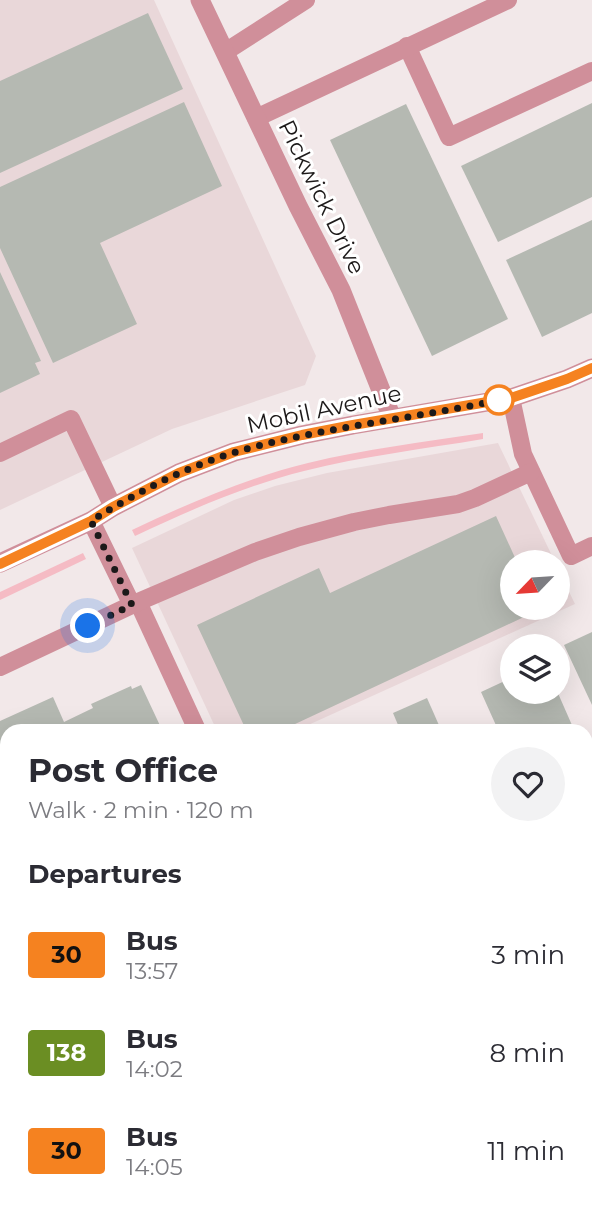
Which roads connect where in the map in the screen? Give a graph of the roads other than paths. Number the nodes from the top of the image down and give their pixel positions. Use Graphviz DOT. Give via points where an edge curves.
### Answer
graph roads {
  1 [pos="200,0"];
  2 [pos="306,0"];
  3 [pos="508,0"];
  4 [pos="407,46"];
  5 [pos="225,52"];
  6 [pos="592,71"];
  7 [pos="256,118"];
  8 [pos="592,368"];
  9 [pos="511,398"];
  10 [pos="392,418"];
  11 [pos="0,453"];
  12 [pos="531,472"];
  13 [pos="113,507"];
  14 [pos="91,521"];
  15 [pos="592,546"];
  16 [pos="0,564"];
  17 [pos="135,603"];
  18 [pos="0,667"];
  19 [pos="194,724"];
  1 -- 5 [label="street, Pickwick Drive"];
  2 -- 5 [label="lane"];
  3 -- 4 [label="lane"];
  4 -- 6 [label="lane" via="449,137"];
  4 -- 7 [label="lane"];
  5 -- 7 [label="street, Pickwick Drive"];
  7 -- 10 [label="street, Pickwick Drive" via="341,290"];
  8 -- 9 [label="street, Mobil Avenue"];
  9 -- 10 [label="street, Mobil Avenue"];
  9 -- 12 [label="lane"];
  10 -- 13 [label="street, Mobil Avenue" via="234,452 179,473"];
  11 -- 13 [label="lane" via="71,419"];
  12 -- 15 [label="lane" via="571,556"];
  12 -- 17 [label="lane" via="458,504 354,522 264,549"];
  13 -- 14 [label="street, Mobil Avenue"];
  14 -- 16 [label="street, Mobil Avenue"];
  14 -- 17 [label="lane"];
  17 -- 18 [label="lane"];
  17 -- 19 [label="lane"];
}
